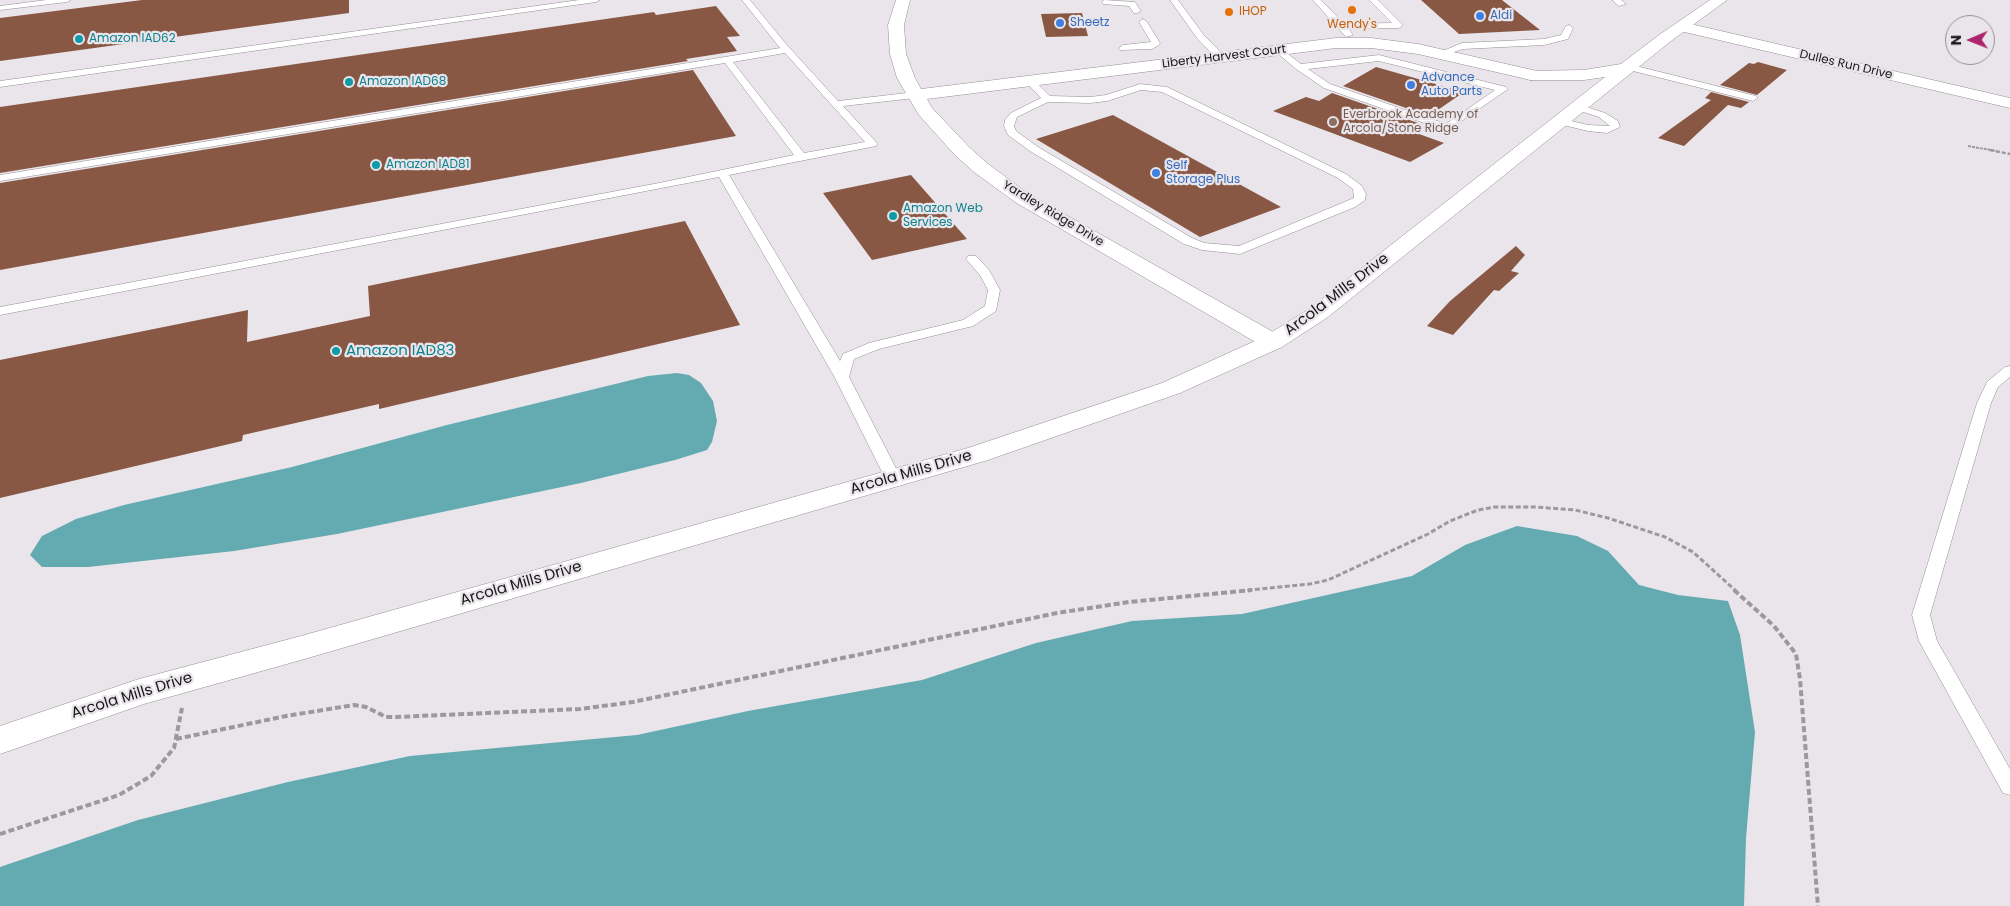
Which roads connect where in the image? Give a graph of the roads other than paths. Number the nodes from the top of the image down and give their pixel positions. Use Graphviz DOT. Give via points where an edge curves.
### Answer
graph roads {
  1 [pos="67,0"];
  2 [pos="596,0"];
  3 [pos="746,0"];
  4 [pos="903,0"];
  5 [pos="1174,0"];
  6 [pos="1318,0"];
  7 [pos="1327,0"];
  8 [pos="1362,0"];
  9 [pos="1373,0"];
  10 [pos="1720,0"];
  11 [pos="572,2"];
  12 [pos="1106,2"];
  13 [pos="0,8"];
  14 [pos="1137,11"];
  15 [pos="1143,22"];
  16 [pos="1388,25"];
  17 [pos="1343,27"];
  18 [pos="1682,27"];
  19 [pos="1569,28"];
  20 [pos="1354,43"];
  21 [pos="1123,48"];
  22 [pos="787,50"];
  23 [pos="1279,50"];
  24 [pos="1442,54"];
  25 [pos="1220,57"];
  26 [pos="727,60"];
  27 [pos="1299,67"];
  28 [pos="1627,68"];
  29 [pos="1531,75"];
  30 [pos="1030,81"];
  31 [pos="0,84"];
  32 [pos="915,95"];
  33 [pos="1754,98"];
  34 [pos="1046,99"];
  35 [pos="2010,103"];
  36 [pos="836,104"];
  37 [pos="1563,107"];
  38 [pos="801,157"];
  39 [pos="722,173"];
  40 [pos="0,178"];
  41 [pos="972,259"];
  42 [pos="0,311"];
  43 [pos="1273,342"];
  44 [pos="2010,370"];
  45 [pos="842,377"];
  46 [pos="893,478"];
  47 [pos="0,740"];
  48 [pos="2010,787"];
  1 -- 13 [label="lane"];
  2 -- 11 [label="lane"];
  3 -- 22 [label="lane"];
  4 -- 32 [label="street, Yardley Ridge Drive" via="896,25 898,54"];
  5 -- 25 [label="lane"];
  6 -- 17 [label="lane"];
  7 -- 17 [label="lane" via="1339,15"];
  8 -- 16 [label="lane"];
  9 -- 16 [label="lane" via="1399,24"];
  10 -- 18 [label="street, Arcola Mills Drive"];
  11 -- 31 [label="lane"];
  12 -- 14 [label="lane" via="1127,2"];
  15 -- 21 [label="lane" via="1156,43"];
  16 -- 17 [label="lane"];
  17 -- 20 [label="lane"];
  18 -- 28 [label="street, Arcola Mills Drive"];
  18 -- 35 [label="street, Dulles Run Drive"];
  19 -- 24 [label="lane" via="1565,37 1544,42 1462,46"];
  20 -- 23 [label="street, Liberty Harvest Court"];
  20 -- 24 [label="street, Liberty Harvest Court"];
  22 -- 26 [label="lane"];
  22 -- 36 [label="lane"];
  23 -- 25 [label="street, Liberty Harvest Court"];
  23 -- 27 [label="lane"];
  24 -- 29 [label="street, Liberty Harvest Court"];
  25 -- 30 [label="street, Liberty Harvest Court"];
  26 -- 38 [label="lane"];
  26 -- 40 [label="lane"];
  27 -- 27 [label="lane" via="1336,90 1447,128 1503,89 1379,58"];
  28 -- 29 [label="street" via="1584,75"];
  28 -- 33 [label="lane"];
  28 -- 37 [label="street, Arcola Mills Drive"];
  29 -- 37 [label="street" via="1549,86"];
  30 -- 32 [label="street, Liberty Harvest Court"];
  30 -- 34 [label="lane"];
  32 -- 36 [label="lane"];
  32 -- 43 [label="street, Yardley Ridge Drive" via="939,127 1007,188"];
  34 -- 34 [label="lane" via="1014,115 1009,126 1012,133 1162,226 1202,246 1240,250 1359,200 1358,188 1342,176 1164,89 1140,87 1090,100"];
  36 -- 38 [label="lane" via="872,144"];
  37 -- 43 [label="street, Arcola Mills Drive" via="1320,312"];
  38 -- 39 [label="lane"];
  39 -- 42 [label="lane"];
  39 -- 45 [label="lane"];
  41 -- 45 [label="lane" via="994,290 991,308 968,323 874,346 848,357"];
  43 -- 46 [label="street, Arcola Mills Drive" via="1171,388 1107,412"];
  44 -- 48 [label="lane" via="1992,384 1984,403 1921,615 1928,642"];
  45 -- 46 [label="lane"];
  46 -- 47 [label="street, Arcola Mills Drive" via="139,692"];
}
